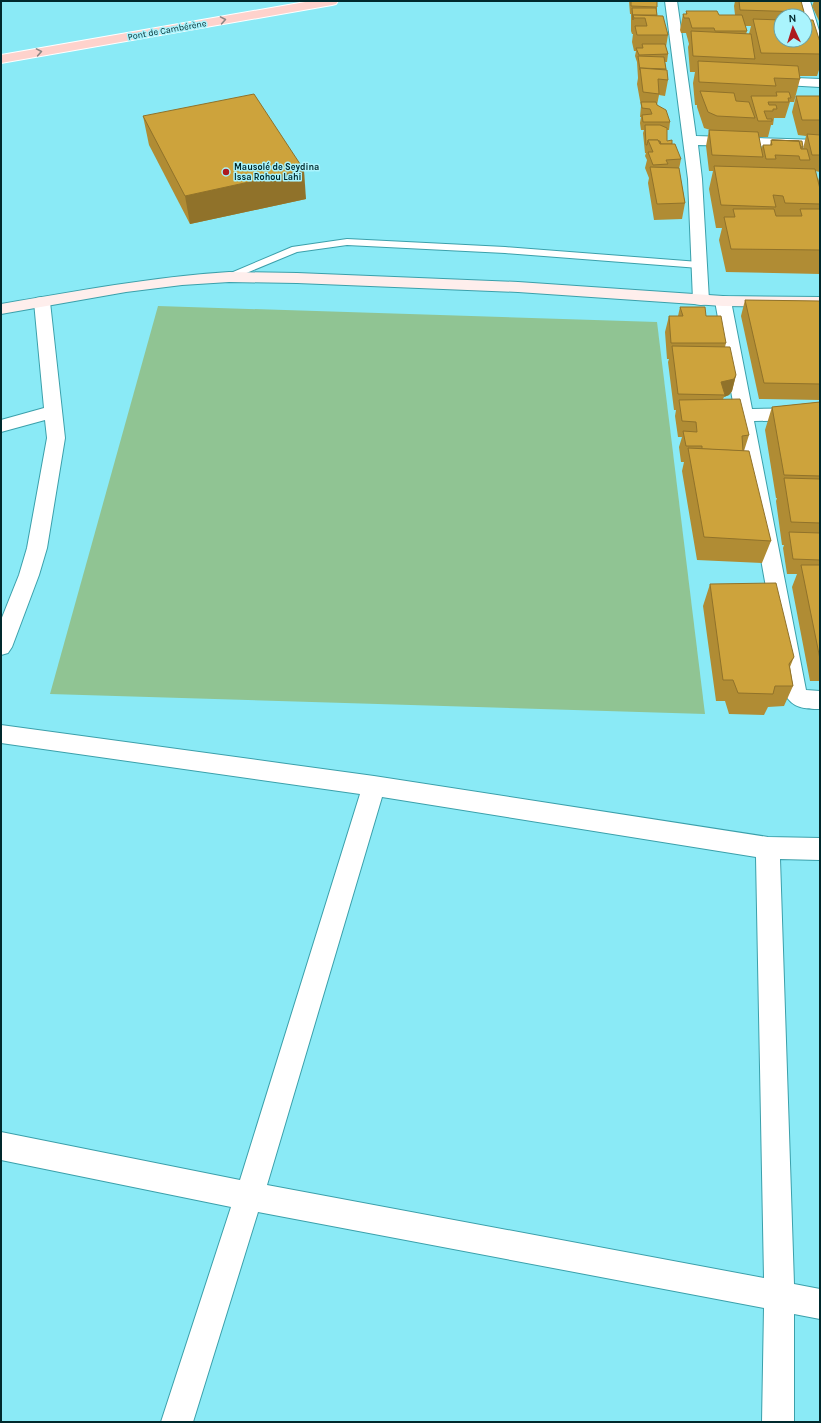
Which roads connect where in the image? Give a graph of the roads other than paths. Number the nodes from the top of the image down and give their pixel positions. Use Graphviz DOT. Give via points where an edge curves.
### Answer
graph roads {
  1 [pos="332,1"];
  2 [pos="671,1"];
  3 [pos="804,1"];
  4 [pos="811,1"];
  5 [pos="816,1"];
  6 [pos="820,57"];
  7 [pos="1,59"];
  8 [pos="681,77"];
  9 [pos="697,78"];
  10 [pos="758,80"];
  11 [pos="820,83"];
  12 [pos="690,140"];
  13 [pos="820,144"];
  14 [pos="695,179"];
  15 [pos="710,180"];
  16 [pos="699,265"];
  17 [pos="229,277"];
  18 [pos="701,300"];
  19 [pos="723,301"];
  20 [pos="42,302"];
  21 [pos="820,302"];
  22 [pos="1,309"];
  23 [pos="53,412"];
  24 [pos="745,414"];
  25 [pos="820,414"];
  26 [pos="1,426"];
  27 [pos="1,647"];
  28 [pos="820,700"];
  29 [pos="1,734"];
  30 [pos="374,786"];
  31 [pos="768,848"];
  32 [pos="820,849"];
  33 [pos="1,1146"];
  34 [pos="249,1196"];
  35 [pos="779,1297"];
  36 [pos="820,1304"];
  37 [pos="177,1422"];
  38 [pos="778,1422"];
  7 -- 1 [label="highway, Pont de Cambérène, one-way"];
  2 -- 8 [label="street"];
  3 -- 6 [label="street"];
  4 -- 5 [label="street"];
  8 -- 9 [label="street"];
  8 -- 12 [label="street"];
  10 -- 11 [label="street"];
  12 -- 13 [label="street"];
  12 -- 14 [label="street"];
  14 -- 15 [label="street"];
  14 -- 16 [label="street"];
  16 -- 17 [label="lane" via="505,250 346,242 295,249"];
  16 -- 18 [label="street"];
  17 -- 18 [label="main road" via="518,287"];
  17 -- 20 [label="main road" via="126,287"];
  18 -- 19 [label="main road"];
  19 -- 21 [label="main road"];
  19 -- 24 [label="street"];
  20 -- 22 [label="main road"];
  20 -- 23 [label="street"];
  23 -- 26 [label="street"];
  23 -- 27 [label="street" via="56,438 37,548 29,576"];
  24 -- 25 [label="street"];
  24 -- 28 [label="street" via="796,694 804,700"];
  29 -- 30 [label="street"];
  30 -- 31 [label="street"];
  30 -- 34 [label="street"];
  31 -- 32 [label="street"];
  31 -- 35 [label="street"];
  33 -- 34 [label="street"];
  34 -- 35 [label="street"];
  34 -- 37 [label="street"];
  35 -- 36 [label="street"];
  35 -- 38 [label="street"];
}
